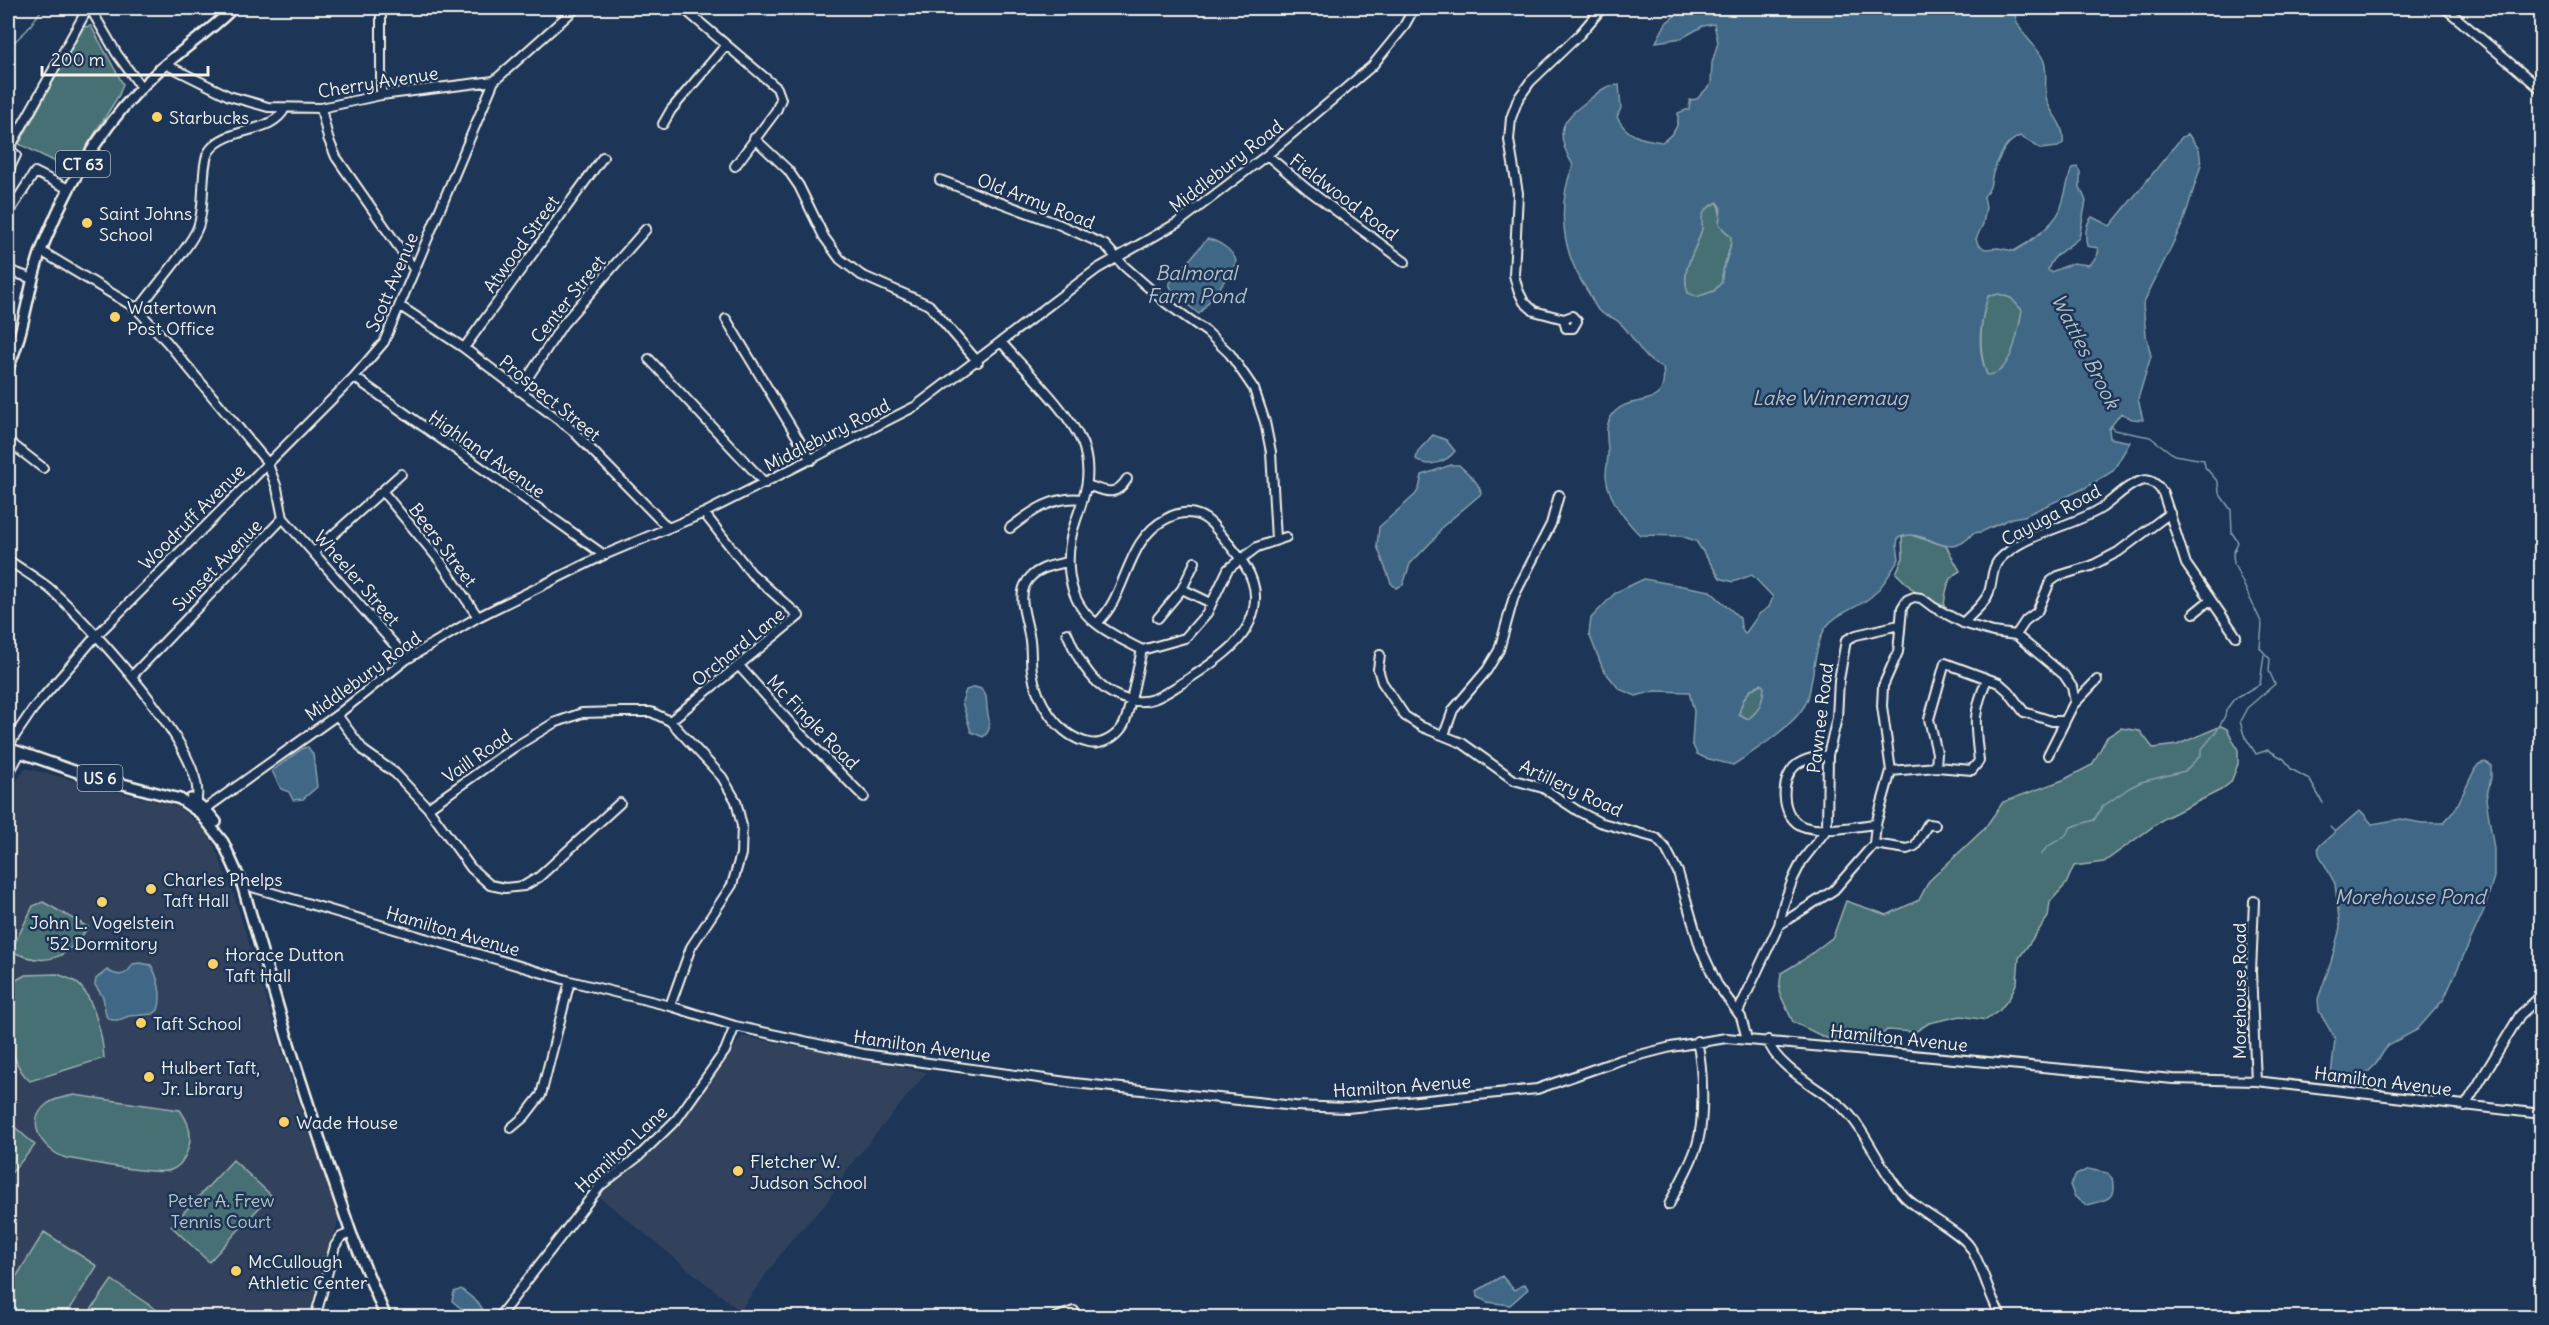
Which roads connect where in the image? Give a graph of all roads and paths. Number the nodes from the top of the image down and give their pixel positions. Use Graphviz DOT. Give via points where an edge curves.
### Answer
graph roads {
  1 [pos="89,8"];
  2 [pos="233,8"];
  3 [pos="381,8"];
  4 [pos="576,8"];
  5 [pos="683,8"];
  6 [pos="1414,8"];
  7 [pos="1602,8"];
  8 [pos="2445,8"];
  9 [pos="726,45"];
  10 [pos="165,64"];
  11 [pos="494,81"];
  12 [pos="141,87"];
  13 [pos="2541,90"];
  14 [pos="381,95"];
  15 [pos="285,108"];
  16 [pos="321,108"];
  17 [pos="663,124"];
  18 [pos="754,138"];
  19 [pos="8,150"];
  20 [pos="1267,155"];
  21 [pos="603,157"];
  22 [pos="735,166"];
  23 [pos="8,172"];
  24 [pos="940,180"];
  25 [pos="69,189"];
  26 [pos="8,213"];
  27 [pos="646,230"];
  28 [pos="41,251"];
  29 [pos="1117,256"];
  30 [pos="1405,262"];
  31 [pos="414,269"];
  32 [pos="8,270"];
  33 [pos="33,279"];
  34 [pos="400,306"];
  35 [pos="136,308"];
  36 [pos="726,319"];
  37 [pos="1564,319"];
  38 [pos="1002,343"];
  39 [pos="464,348"];
  40 [pos="649,359"];
  41 [pos="978,362"];
  42 [pos="8,368"];
  43 [pos="354,377"];
  44 [pos="519,391"];
  45 [pos="8,441"];
  46 [pos="811,460"];
  47 [pos="267,462"];
  48 [pos="43,468"];
  49 [pos="401,474"];
  50 [pos="1127,479"];
  51 [pos="765,483"];
  52 [pos="1087,485"];
  53 [pos="383,492"];
  54 [pos="1559,495"];
  55 [pos="1083,499"];
  56 [pos="704,513"];
  57 [pos="2170,513"];
  58 [pos="283,518"];
  59 [pos="668,528"];
  60 [pos="1010,528"];
  61 [pos="1286,537"];
  62 [pos="1276,539"];
  63 [pos="314,552"];
  64 [pos="604,555"];
  65 [pos="1240,559"];
  66 [pos="8,560"];
  67 [pos="1068,562"];
  68 [pos="1195,562"];
  69 [pos="1182,589"];
  70 [pos="2210,600"];
  71 [pos="1211,603"];
  72 [pos="2194,613"];
  73 [pos="477,617"];
  74 [pos="1158,618"];
  75 [pos="1097,623"];
  76 [pos="1963,623"];
  77 [pos="1899,625"];
  78 [pos="1067,633"];
  79 [pos="2016,634"];
  80 [pos="96,636"];
  81 [pos="2236,636"];
  82 [pos="1142,650"];
  83 [pos="1380,655"];
  84 [pos="407,659"];
  85 [pos="740,667"];
  86 [pos="133,675"];
  87 [pos="1987,679"];
  88 [pos="2097,680"];
  89 [pos="1130,700"];
  90 [pos="2075,702"];
  91 [pos="337,715"];
  92 [pos="670,721"];
  93 [pos="2064,721"];
  94 [pos="1444,735"];
  95 [pos="8,747"];
  96 [pos="20,753"];
  97 [pos="1828,755"];
  98 [pos="2048,755"];
  99 [pos="1936,767"];
  100 [pos="1891,771"];
  101 [pos="8,775"];
  102 [pos="864,797"];
  103 [pos="180,799"];
  104 [pos="196,802"];
  105 [pos="620,802"];
  106 [pos="428,808"];
  107 [pos="203,811"];
  108 [pos="1876,824"];
  109 [pos="1935,825"];
  110 [pos="1827,829"];
  111 [pos="1874,844"];
  112 [pos="242,884"];
  113 [pos="2254,901"];
  114 [pos="1779,925"];
  115 [pos="570,981"];
  116 [pos="2541,995"];
  117 [pos="670,1006"];
  118 [pos="1738,1012"];
  119 [pos="735,1026"];
  120 [pos="1747,1039"];
  121 [pos="1768,1040"];
  122 [pos="1697,1041"];
  123 [pos="2256,1081"];
  124 [pos="2465,1106"];
  125 [pos="2541,1114"];
  126 [pos="511,1128"];
  127 [pos="1669,1204"];
  128 [pos="351,1233"];
  129 [pos="1074,1311"];
  130 [pos="315,1317"];
  131 [pos="386,1317"];
  132 [pos="498,1317"];
  133 [pos="1055,1317"];
  134 [pos="2002,1317"];
  1 -- 12 [label="street"];
  1 -- 19 [label="street"];
  2 -- 10 [label="main road, CT 63"];
  3 -- 14 [label="street"];
  4 -- 11 [label="street"];
  5 -- 9 [label="street"];
  6 -- 20 [label="street, Middlebury Road" via="1372,66"];
  7 -- 37 [label="street" via="1530,82 1511,118 1509,140 1518,193 1514,275 1524,302 1534,311"];
  8 -- 13 [label="street"];
  9 -- 17 [label="street"];
  9 -- 18 [label="street" via="777,88 781,99"];
  10 -- 12 [label="main road, CT 63"];
  10 -- 15 [label="street, Cherry Avenue" via="229,96"];
  11 -- 14 [label="street, Cherry Avenue"];
  11 -- 31 [label="street, Scott Avenue"];
  12 -- 25 [label="main road, CT 63" via="108,125"];
  14 -- 16 [label="street, Cherry Avenue"];
  15 -- 16 [label="street, Cherry Avenue"];
  15 -- 35 [label="street" via="275,120 228,136 208,152 198,228"];
  16 -- 31 [label="street" via="336,157"];
  18 -- 22 [label="street"];
  18 -- 41 [label="street" via="800,186 824,237 840,259 861,275 930,305"];
  19 -- 23 [label="street" via="16,155"];
  20 -- 29 [label="street, Middlebury Road" via="1179,222"];
  20 -- 30 [label="street, Fieldwood Road"];
  21 -- 39 [label="street, Atwood Street"];
  24 -- 29 [label="street, Old Army Road" via="1058,224 1105,245"];
  25 -- 26 [label="street" via="35,172"];
  25 -- 28 [label="main road, CT 63"];
  27 -- 44 [label="street, Center Street" via="563,324"];
  28 -- 33 [label="main road, CT 63"];
  28 -- 35 [label="street, Woodruff Avenue"];
  29 -- 38 [label="street, Middlebury Road"];
  29 -- 62 [label="street" via="1166,303 1219,342 1250,381 1262,409 1271,452"];
  31 -- 34 [label="street, Scott Avenue"];
  32 -- 33 [label="street"];
  33 -- 42 [label="main road, CT 63"];
  34 -- 39 [label="street, Prospect Street"];
  34 -- 43 [label="street, Scott Avenue" via="384,342"];
  35 -- 47 [label="street, Woodruff Avenue"];
  36 -- 46 [label="street"];
  38 -- 41 [label="street, Middlebury Road"];
  38 -- 52 [label="street" via="1070,422 1083,447"];
  39 -- 44 [label="street, Prospect Street"];
  40 -- 51 [label="street"];
  41 -- 46 [label="street, Middlebury Road" via="916,406"];
  43 -- 47 [label="street, Scott Avenue"];
  43 -- 64 [label="street, Highland Avenue"];
  44 -- 59 [label="street, Prospect Street" via="572,430"];
  45 -- 48 [label="street"];
  46 -- 51 [label="street, Middlebury Road"];
  47 -- 58 [label="street, Sunset Avenue"];
  47 -- 80 [label="street, Woodruff Avenue"];
  49 -- 53 [label="street"];
  50 -- 52 [label="street" via="1114,492"];
  51 -- 56 [label="street, Middlebury Road"];
  52 -- 55 [label="street"];
  53 -- 63 [label="street"];
  53 -- 73 [label="street, Beers Street" via="440,561"];
  54 -- 94 [label="street" via="1551,524 1514,596 1499,650 1453,710"];
  55 -- 60 [label="street" via="1058,500 1033,510"];
  55 -- 67 [label="street" via="1070,537"];
  56 -- 59 [label="street, Middlebury Road"];
  56 -- 85 [label="street, Orchard Lane" via="751,573 799,616"];
  57 -- 70 [label="street, Cayuga Road" via="2186,564"];
  57 -- 76 [label="street, Cayuga Road" via="2158,485 2149,480 2134,484 2101,508 2022,544 2000,560 1994,567 1986,598"];
  57 -- 79 [label="street" via="2118,552 2050,582 2037,612"];
  58 -- 63 [label="street, Wheeler Street"];
  58 -- 86 [label="street, Sunset Avenue"];
  59 -- 64 [label="street, Middlebury Road"];
  61 -- 62 [label="street"];
  62 -- 65 [label="street"];
  63 -- 84 [label="street, Wheeler Street"];
  64 -- 73 [label="street, Middlebury Road"];
  65 -- 71 [label="street" via="1228,569"];
  65 -- 75 [label="street" via="1212,523 1195,512 1164,519 1132,557 1113,604"];
  65 -- 89 [label="street" via="1256,594 1253,615 1242,634 1226,653 1164,696"];
  66 -- 80 [label="street" via="49,588"];
  67 -- 75 [label="street" via="1075,594"];
  67 -- 89 [label="street" via="1050,565 1025,584 1022,599 1039,696 1055,723 1077,741 1096,745 1110,739 1124,725"];
  68 -- 69 [label="street"];
  69 -- 71 [label="street"];
  69 -- 74 [label="street"];
  70 -- 72 [label="street"];
  70 -- 81 [label="street, Cayuga Road"];
  71 -- 82 [label="street" via="1185,638"];
  73 -- 84 [label="street, Middlebury Road"];
  75 -- 82 [label="street"];
  76 -- 77 [label="street" via="1914,597 1902,608"];
  76 -- 79 [label="street"];
  77 -- 97 [label="street, Pawnee Road" via="1846,640 1837,718"];
  77 -- 100 [label="street" via="1898,651 1883,686"];
  78 -- 89 [label="street" via="1095,682"];
  79 -- 90 [label="street" via="2064,675"];
  80 -- 86 [label="street"];
  80 -- 95 [label="street, Woodruff Avenue" via="33,709"];
  82 -- 89 [label="street"];
  83 -- 94 [label="street, Artillery Road" via="1378,669 1382,682 1405,716"];
  84 -- 91 [label="street, Middlebury Road"];
  85 -- 92 [label="street, Orchard Lane"];
  85 -- 102 [label="street, Mc Fingle Road"];
  86 -- 104 [label="street" via="169,726 192,772 198,791"];
  87 -- 93 [label="street" via="2008,691 2024,712"];
  87 -- 99 [label="street" via="1975,717 1977,766 1972,770"];
  87 -- 99 [label="street" via="1945,663 1929,719 1937,753"];
  88 -- 90 [label="street"];
  90 -- 93 [label="street"];
  91 -- 106 [label="street" via="364,751 395,773"];
  91 -- 107 [label="street, Middlebury Road"];
  92 -- 106 [label="street, Vaill Road" via="651,712 620,712 582,713 554,723"];
  92 -- 117 [label="street" via="722,777 736,801 742,826 741,854 732,885 691,947"];
  93 -- 98 [label="street"];
  94 -- 118 [label="street, Artillery Road" via="1477,752 1514,780 1544,788 1599,822 1656,838 1678,872 1717,984"];
  95 -- 96 [label="main road, US 6"];
  96 -- 101 [label="street"];
  96 -- 103 [label="main road, US 6"];
  97 -- 110 [label="street, Pawnee Road"];
  97 -- 110 [label="street" via="1800,762 1791,772 1785,799 1785,809 1794,822 1805,828"];
  99 -- 100 [label="street"];
  100 -- 108 [label="street"];
  103 -- 104 [label="main road, US 6" via="186,797"];
  103 -- 107 [label="main road, US 6"];
  104 -- 107 [label="main road, US 6"];
  105 -- 106 [label="street" via="539,877 524,886 505,888 490,885 471,868"];
  107 -- 112 [label="main road, US 6" via="224,842"];
  108 -- 110 [label="street"];
  108 -- 111 [label="street"];
  109 -- 111 [label="street" via="1928,824 1915,846 1907,849"];
  110 -- 114 [label="street" via="1793,879"];
  111 -- 114 [label="street" via="1834,890"];
  112 -- 115 [label="street, Hamilton Avenue"];
  112 -- 128 [label="main road, US 6"];
  113 -- 123 [label="street, Morehouse Road" via="2251,972"];
  114 -- 118 [label="street"];
  115 -- 117 [label="street, Hamilton Avenue"];
  115 -- 126 [label="street" via="541,1095"];
  116 -- 124 [label="street" via="2520,1015"];
  117 -- 119 [label="street, Hamilton Avenue"];
  118 -- 120 [label="street, Artillery Road"];
  119 -- 122 [label="street, Hamilton Avenue" via="864,1054 1074,1083 1347,1108 1537,1089 1620,1060"];
  119 -- 132 [label="street, Hamilton Lane" via="725,1050 677,1119 600,1186"];
  120 -- 121 [label="street, Hamilton Avenue"];
  120 -- 122 [label="street, Hamilton Avenue"];
  121 -- 123 [label="street, Hamilton Avenue" via="2173,1079"];
  121 -- 134 [label="street" via="1777,1056 1849,1115 1910,1202 1968,1243"];
  122 -- 127 [label="street" via="1701,1126 1697,1146"];
  123 -- 124 [label="street, Hamilton Avenue"];
  124 -- 125 [label="street, Hamilton Avenue"];
  128 -- 130 [label="street" via="341,1237 335,1246"];
  128 -- 131 [label="main road, US 6"];
  129 -- 133 [label="street"];
}
